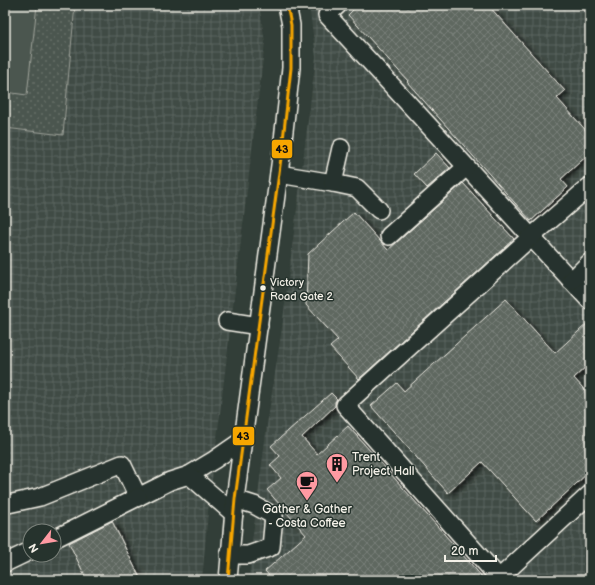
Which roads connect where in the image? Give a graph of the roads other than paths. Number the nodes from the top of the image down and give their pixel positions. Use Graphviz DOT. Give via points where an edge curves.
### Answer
graph roads {
  1 [pos="287,5"];
  2 [pos="338,5"];
  3 [pos="341,148"];
  4 [pos="466,166"];
  5 [pos="279,174"];
  6 [pos="333,183"];
  7 [pos="590,186"];
  8 [pos="379,210"];
  9 [pos="389,236"];
  10 [pos="531,237"];
  11 [pos="590,262"];
  12 [pos="571,281"];
  13 [pos="590,301"];
  14 [pos="226,321"];
  15 [pos="259,326"];
  16 [pos="243,440"];
  17 [pos="190,476"];
  18 [pos="590,494"];
  19 [pos="138,497"];
  20 [pos="5,503"];
  21 [pos="235,507"];
  22 [pos="62,535"];
  23 [pos="229,554"];
  24 [pos="22,555"];
  25 [pos="5,563"];
  26 [pos="498,579"];
  27 [pos="228,580"];
  1 -- 5 [label="street" via="291,25 291,68"];
  2 -- 4 [label="street" via="327,15"];
  3 -- 6 [label="street"];
  4 -- 9 [label="street"];
  4 -- 10 [label="street"];
  5 -- 6 [label="street"];
  5 -- 15 [label="street"];
  6 -- 8 [label="street" via="358,188"];
  7 -- 10 [label="street"];
  10 -- 12 [label="street"];
  10 -- 26 [label="street" via="345,405"];
  11 -- 12 [label="street"];
  12 -- 13 [label="street"];
  14 -- 15 [label="street"];
  15 -- 16 [label="street"];
  16 -- 17 [label="street"];
  16 -- 21 [label="street"];
  17 -- 19 [label="street" via="170,481"];
  17 -- 21 [label="street"];
  18 -- 26 [label="street"];
  19 -- 20 [label="street" via="122,464 40,498"];
  19 -- 22 [label="street"];
  21 -- 23 [label="street"];
  21 -- 23 [label="street" via="254,505 274,516 271,547 248,555"];
  23 -- 27 [label="street"];
  24 -- 25 [label="street"];
}
